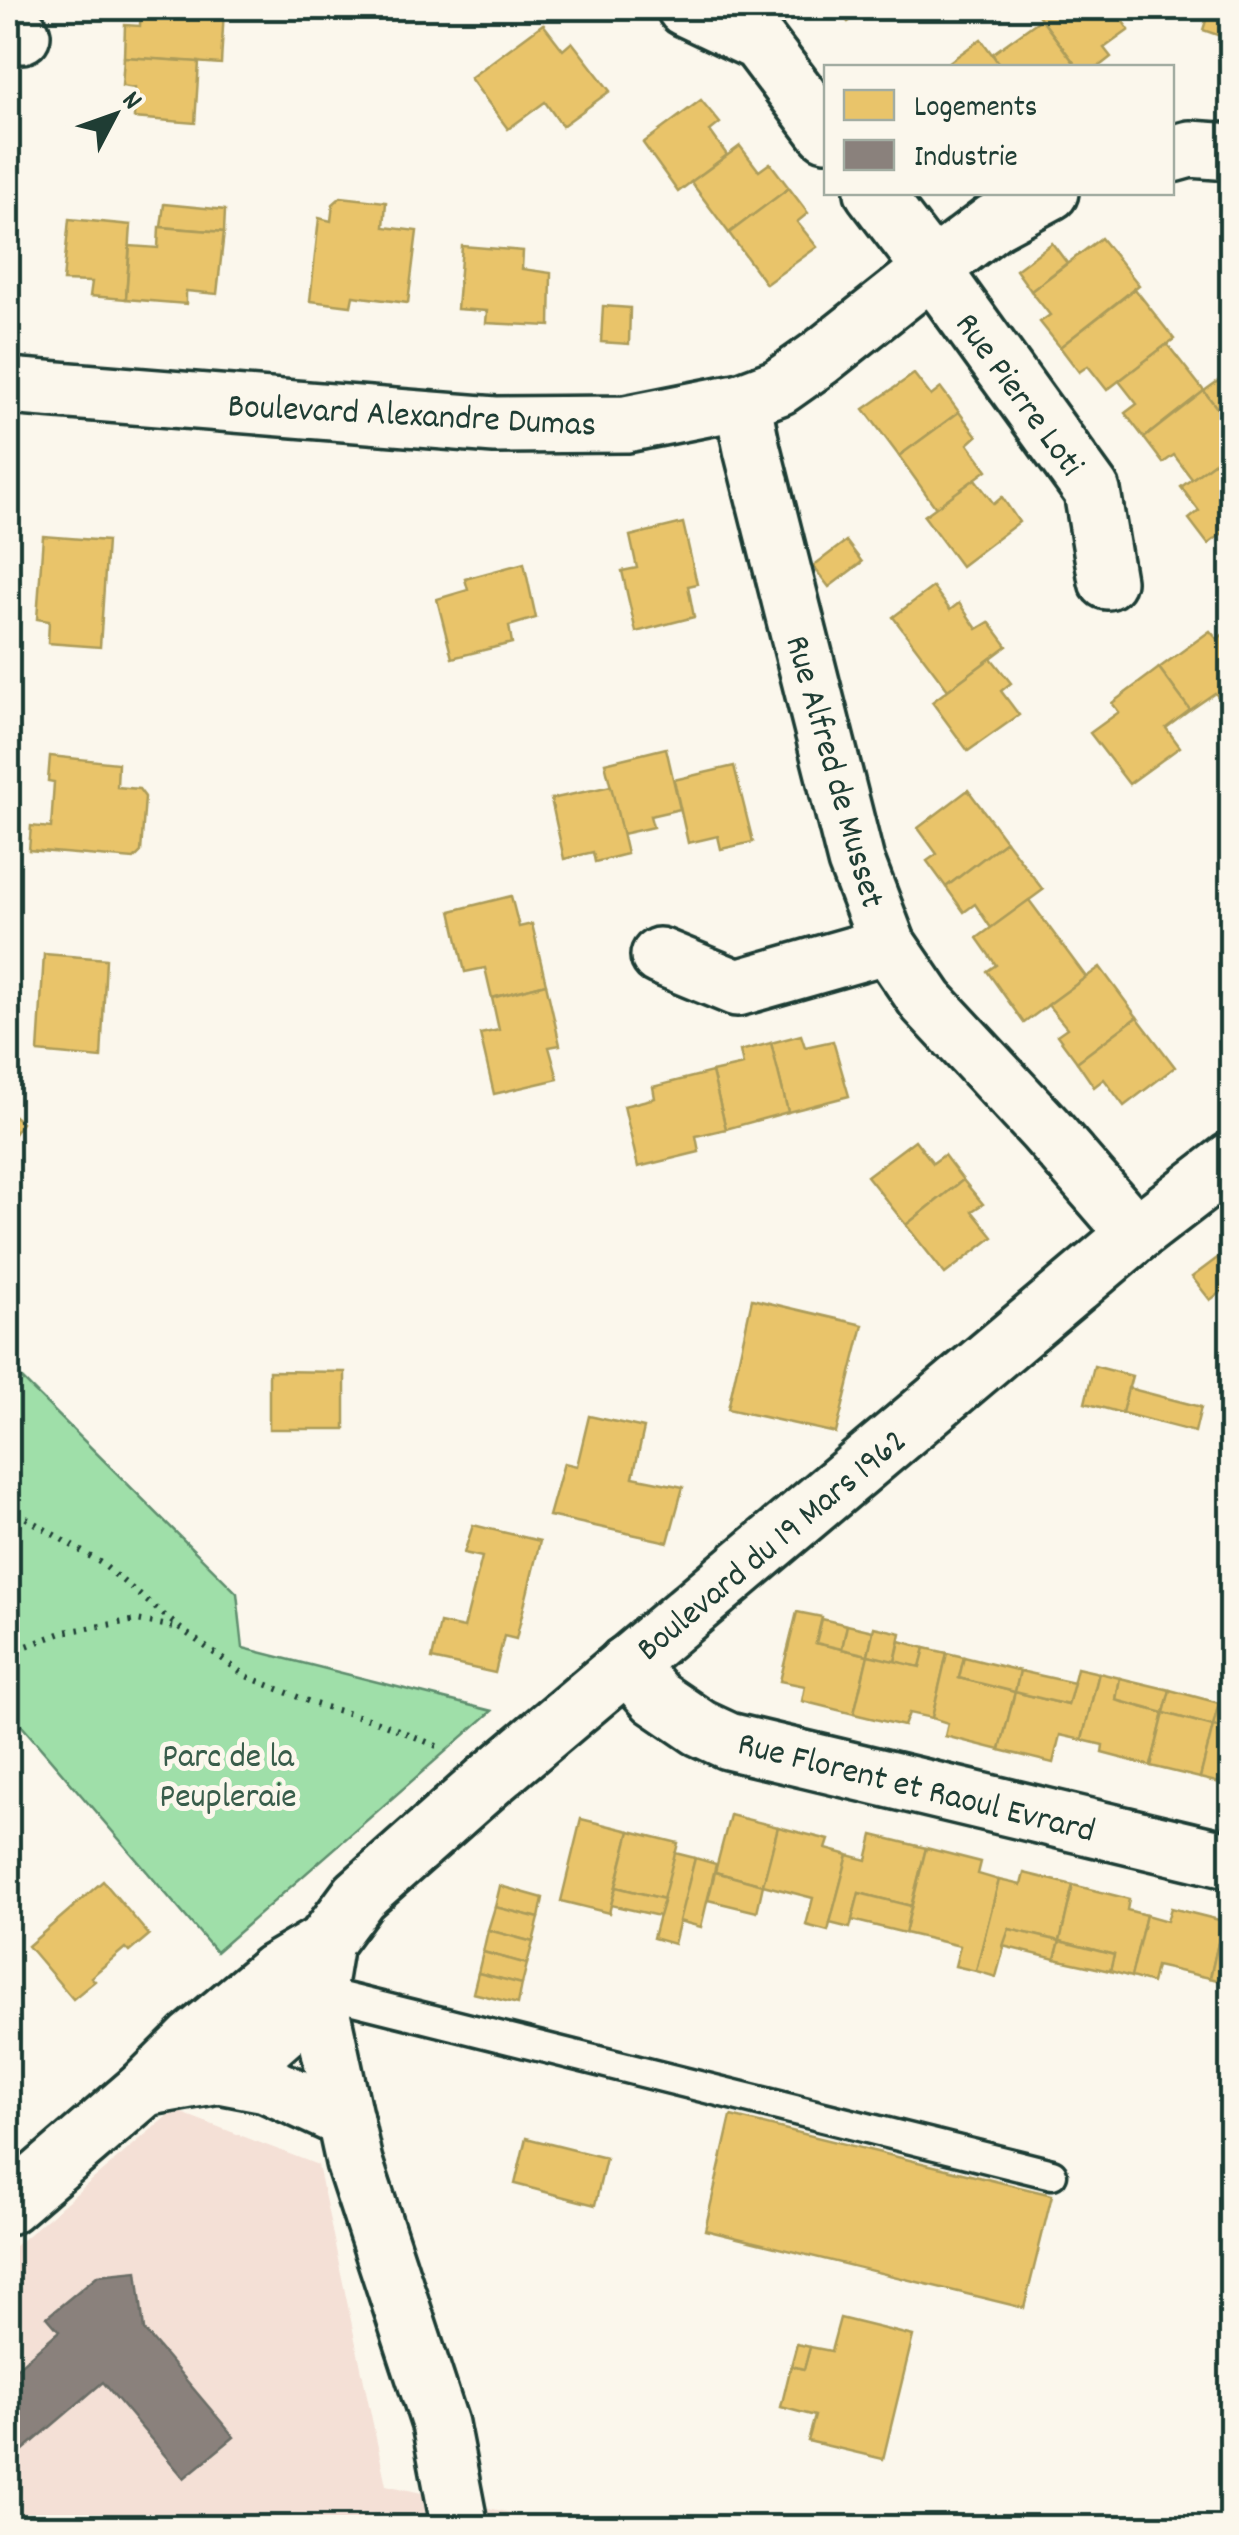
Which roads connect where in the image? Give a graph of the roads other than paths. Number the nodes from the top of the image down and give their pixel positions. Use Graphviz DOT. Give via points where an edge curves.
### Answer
graph roads {
  1 [pos="685,8"];
  2 [pos="824,129"];
  3 [pos="1232,152"];
  4 [pos="1174,154"];
  5 [pos="875,195"];
  6 [pos="1044,195"];
  7 [pos="932,269"];
  8 [pos="8,386"];
  9 [pos="742,401"];
  10 [pos="1107,581"];
  11 [pos="888,945"];
  12 [pos="659,956"];
  13 [pos="1232,1160"];
  14 [pos="1136,1234"];
  15 [pos="626,1664"];
  16 [pos="1232,1860"];
  17 [pos="321,1966"];
  18 [pos="218,2075"];
  19 [pos="144,2088"];
  20 [pos="345,2120"];
  21 [pos="1052,2174"];
  22 [pos="8,2206"];
  23 [pos="460,2528"];
  1 -- 2 [label="street" via="759,43"];
  3 -- 4 [label="street"];
  5 -- 7 [label="street, Rue Pierre Loti"];
  6 -- 7 [label="street, Boulevard Alexandre Dumas" via="994,222"];
  7 -- 9 [label="street, Boulevard Alexandre Dumas" via="778,388"];
  7 -- 10 [label="street, Rue Pierre Loti" via="1092,491"];
  8 -- 9 [label="street, Boulevard Alexandre Dumas" via="495,425 626,424"];
  9 -- 11 [label="street, Rue Alfred de Musset" via="856,861"];
  11 -- 12 [label="street" via="737,988"];
  11 -- 14 [label="street, Rue Alfred de Musset" via="928,1002"];
  13 -- 14 [label="street, Boulevard du 19 Mars 1962"];
  14 -- 15 [label="street, Boulevard du 19 Mars 1962"];
  15 -- 16 [label="street, Rue Florent et Raoul Evrard" via="656,1698 728,1741"];
  15 -- 17 [label="street, Boulevard du 19 Mars 1962" via="359,1896"];
  17 -- 18 [label="street, Boulevard du 19 Mars 1962" via="294,2020"];
  17 -- 19 [label="street, Boulevard du 19 Mars 1962" via="274,1972"];
  17 -- 20 [label="street"];
  17 -- 21 [label="lane"];
  18 -- 19 [label="street, Boulevard du 19 Mars 1962"];
  18 -- 20 [label="street, Boulevard du 19 Mars 1962" via="266,2084"];
  19 -- 22 [label="street, Boulevard du 19 Mars 1962"];
  20 -- 23 [label="street" via="440,2424"];
}
